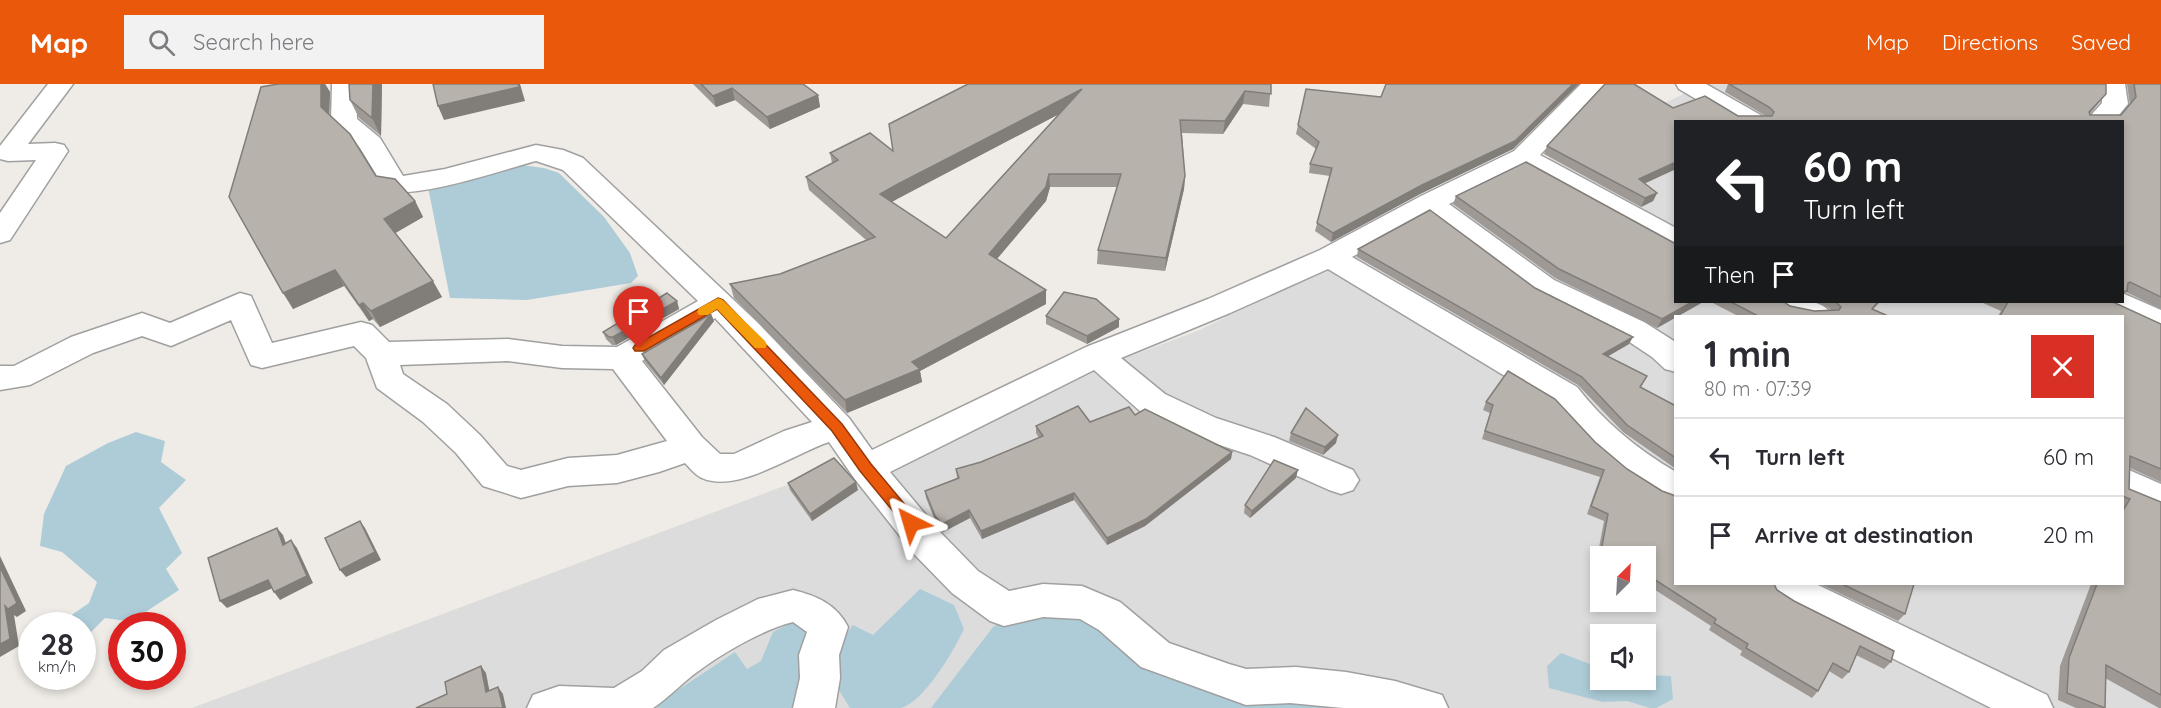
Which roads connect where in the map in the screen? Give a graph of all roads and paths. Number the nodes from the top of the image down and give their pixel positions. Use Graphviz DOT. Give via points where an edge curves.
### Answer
graph roads {
  1 [pos="61,84"];
  2 [pos="344,84"];
  3 [pos="1595,84"];
  4 [pos="1688,84"];
  5 [pos="2113,84"];
  6 [pos="1751,120"];
  7 [pos="2100,120"];
  8 [pos="1523,157"];
  9 [pos="1431,202"];
  10 [pos="0,234"];
  11 [pos="1674,239"];
  12 [pos="1330,257"];
  13 [pos="718,303"];
  14 [pos="1792,303"];
  15 [pos="2120,303"];
  16 [pos="1816,315"];
  17 [pos="2161,323"];
  18 [pos="381,354"];
  19 [pos="1097,355"];
  20 [pos="622,358"];
  21 [pos="1674,359"];
  22 [pos="0,378"];
  23 [pos="837,427"];
  24 [pos="690,446"];
  25 [pos="866,468"];
  26 [pos="1341,480"];
  27 [pos="2124,482"];
  28 [pos="1674,488"];
  29 [pos="2161,501"];
  30 [pos="1788,585"];
  31 [pos="548,708"];
  32 [pos="814,708"];
  33 [pos="1427,708"];
  34 [pos="2032,708"];
  1 -- 10 [label="street" via="8,153 55,151"];
  2 -- 13 [label="street" via="344,121 371,144 396,185 446,177 536,153 554,156 573,164"];
  3 -- 8 [label="street"];
  4 -- 6 [label="street"];
  5 -- 7 [label="street" via="2115,104"];
  8 -- 9 [label="street"];
  8 -- 11 [label="street"];
  9 -- 12 [label="street"];
  9 -- 21 [label="street" via="1444,218 1550,291 1641,332"];
  12 -- 19 [label="street"];
  12 -- 28 [label="street" via="1565,396 1632,463"];
  13 -- 20 [label="street"];
  13 -- 23 [label="street"];
  14 -- 16 [label="street"];
  15 -- 17 [label="street"];
  18 -- 20 [label="street" via="508,350 561,357"];
  18 -- 22 [label="street" via="361,333 262,357 240,303 171,335 142,324 82,345 19,377"];
  18 -- 24 [label="street" via="389,380 435,413 495,476 521,484 568,472 659,459"];
  19 -- 25 [label="street"];
  19 -- 26 [label="street" via="1153,404"];
  20 -- 24 [label="street"];
  23 -- 24 [label="street" via="796,440 738,467 712,468"];
  23 -- 25 [label="street"];
  25 -- 33 [label="street" via="928,544 965,582 1004,609 1048,598 1079,603 1103,612 1157,657 1246,687 1274,684 1332,688"];
  27 -- 29 [label="street"];
  30 -- 34 [label="street"];
  31 -- 32 [label="street" via="619,707 656,684 678,663 730,632 772,611 793,606 808,610 828,627 819,655 820,678"];
}
